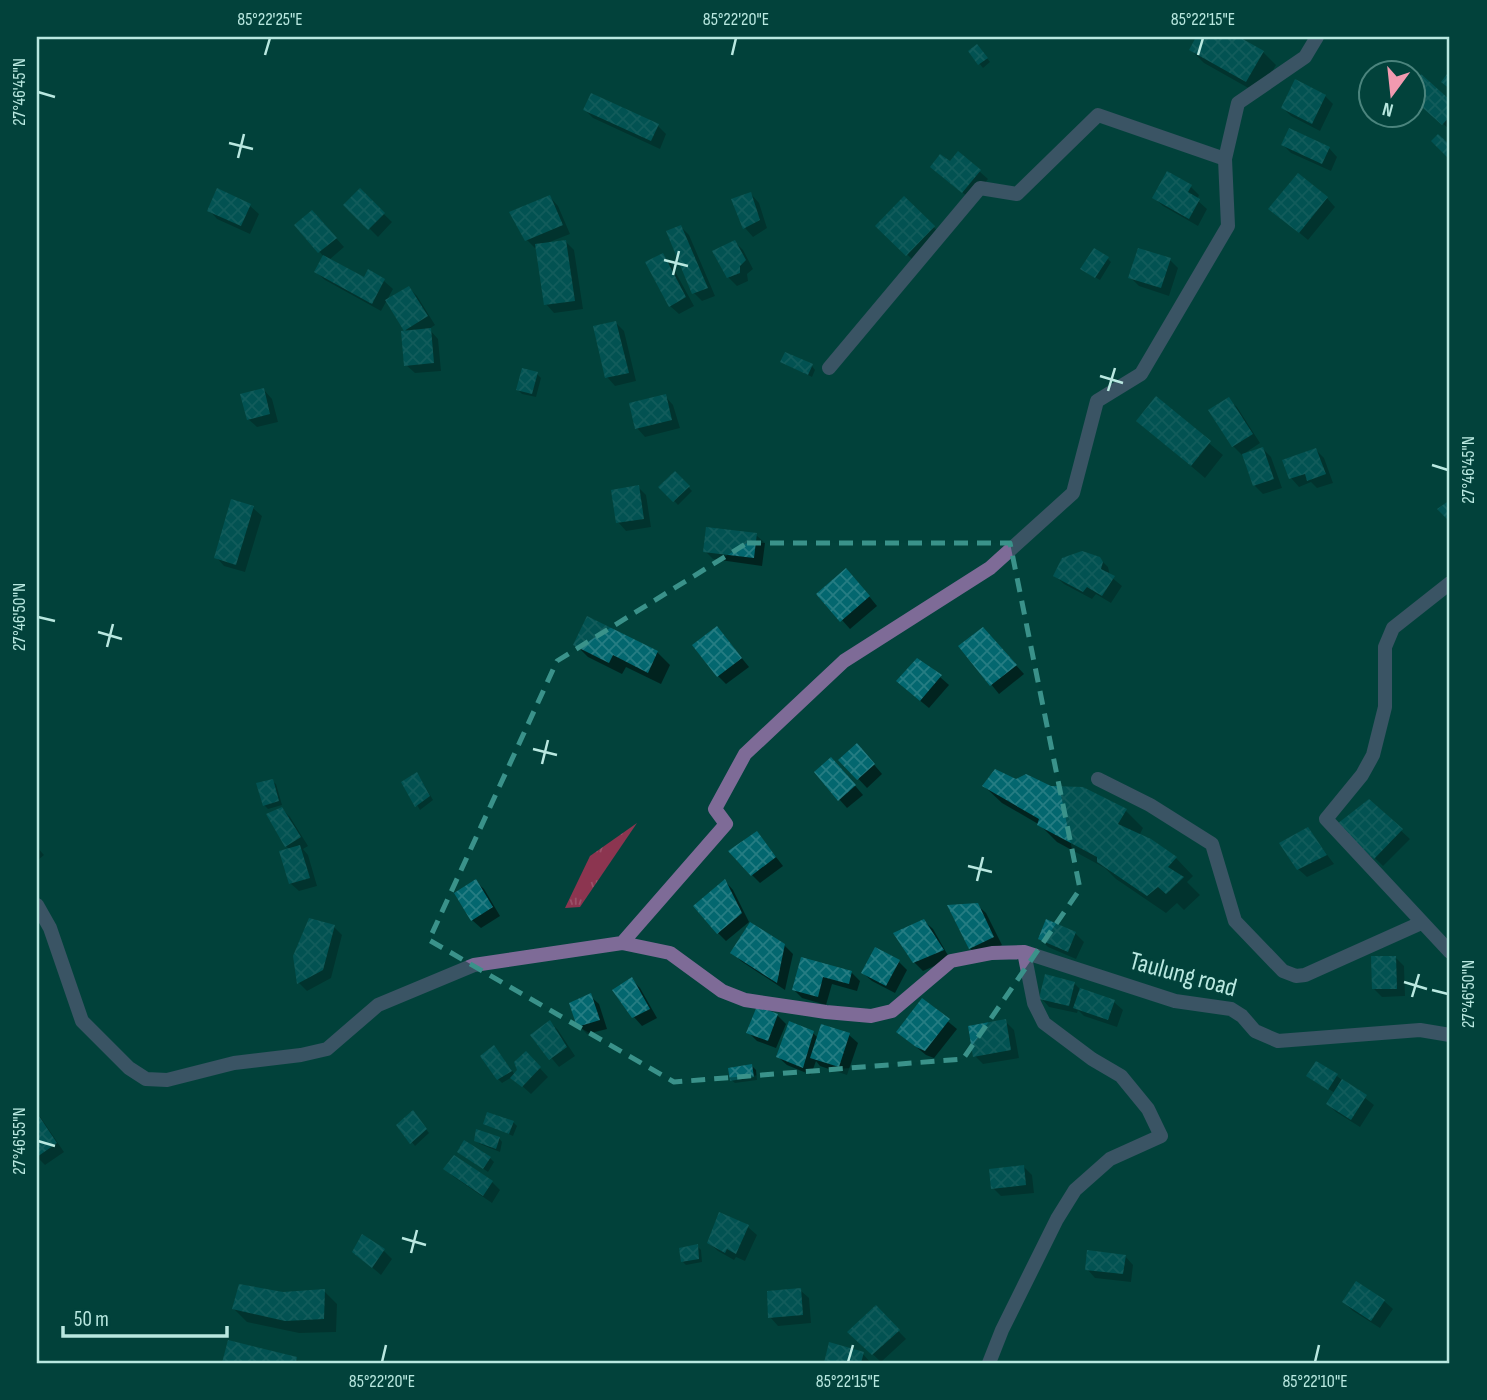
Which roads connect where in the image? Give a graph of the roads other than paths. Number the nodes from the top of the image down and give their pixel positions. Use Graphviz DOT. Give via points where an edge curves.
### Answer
graph roads {
  1 [pos="1317,37"];
  2 [pos="1225,159"];
  3 [pos="829,368"];
  4 [pos="1450,583"];
  5 [pos="1098,779"];
  6 [pos="37,905"];
  7 [pos="1421,923"];
  8 [pos="622,943"];
  9 [pos="1024,952"];
  10 [pos="1450,952"];
  11 [pos="1450,1035"];
  12 [pos="989,1363"];
  1 -- 2 [label="street" via="1305,57 1238,103"];
  2 -- 3 [label="street" via="1098,115 1017,194 980,188"];
  2 -- 8 [label="street" via="1228,226 1142,374 1097,401 1073,493 990,568 844,661 746,754 715,809 726,824"];
  4 -- 7 [label="street" via="1393,628 1385,647 1385,707 1373,755 1326,819"];
  5 -- 7 [label="street" via="1212,844 1234,921 1283,971 1305,975"];
  6 -- 8 [label="street" via="50,928 82,1021 146,1079 167,1080 234,1063 327,1048 378,1005 474,965"];
  7 -- 10 [label="street"];
  8 -- 9 [label="street" via="670,953 722,991 745,1000 871,1016 892,1010 951,961"];
  9 -- 11 [label="street, Taulung road" via="1175,1001 1231,1009 1255,1031 1278,1041 1420,1030"];
  9 -- 12 [label="street" via="1034,1003 1044,1023 1121,1076 1148,1109 1161,1136 1110,1159 1075,1191 1051,1231"];
}
